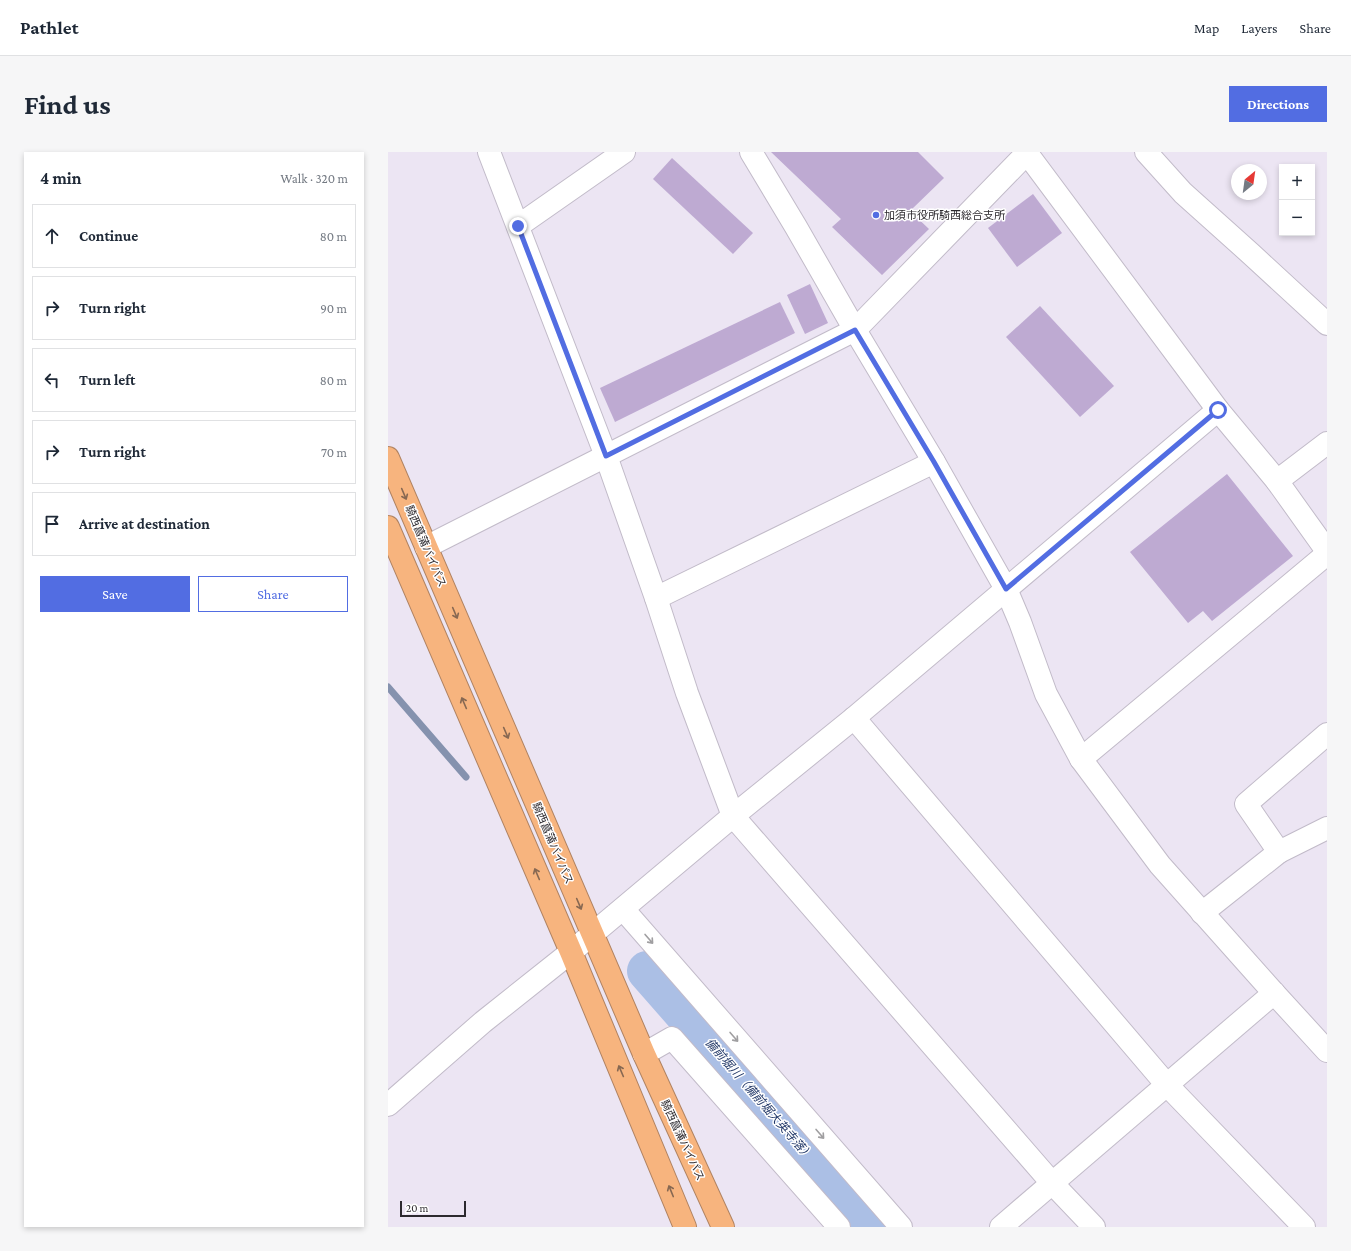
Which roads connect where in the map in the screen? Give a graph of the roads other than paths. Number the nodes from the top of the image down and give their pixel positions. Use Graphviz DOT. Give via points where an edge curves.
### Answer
graph roads {
  1 [pos="489,152"];
  2 [pos="624,152"];
  3 [pos="751,152"];
  4 [pos="1027,152"];
  5 [pos="1146,152"];
  6 [pos="518,226"];
  7 [pos="1327,324"];
  8 [pos="855,330"];
  9 [pos="1218,410"];
  10 [pos="1327,443"];
  11 [pos="606,456"];
  12 [pos="388,458"];
  13 [pos="934,462"];
  14 [pos="1277,482"];
  15 [pos="388,527"];
  16 [pos="426,547"];
  17 [pos="1327,550"];
  18 [pos="1327,554"];
  19 [pos="1006,589"];
  20 [pos="656,598"];
  21 [pos="854,718"];
  22 [pos="1327,734"];
  23 [pos="1081,759"];
  24 [pos="733,816"];
  25 [pos="1327,828"];
  26 [pos="1279,852"];
  27 [pos="623,910"];
  28 [pos="1202,913"];
  29 [pos="592,934"];
  30 [pos="571,952"];
  31 [pos="1274,993"];
  32 [pos="1327,1050"];
  33 [pos="644,1054"];
  34 [pos="1167,1085"];
  35 [pos="388,1105"];
  36 [pos="1052,1183"];
  37 [pos="686,1227"];
  38 [pos="723,1227"];
  39 [pos="839,1227"];
  40 [pos="901,1227"];
  41 [pos="1001,1227"];
  42 [pos="1094,1227"];
  43 [pos="1304,1227"];
  1 -- 6 [label="street"];
  2 -- 6 [label="street"];
  3 -- 8 [label="street"];
  4 -- 8 [label="street"];
  4 -- 9 [label="street"];
  5 -- 7 [label="street" via="1183,193"];
  6 -- 11 [label="street"];
  8 -- 11 [label="street"];
  8 -- 13 [label="street"];
  9 -- 14 [label="street"];
  9 -- 19 [label="street"];
  10 -- 14 [label="street"];
  11 -- 16 [label="street"];
  11 -- 20 [label="street"];
  12 -- 16 [label="highway, 騎西菖蒲バイパス, one-way"];
  13 -- 19 [label="street"];
  13 -- 20 [label="street"];
  14 -- 17 [label="street"];
  30 -- 15 [label="highway, one-way"];
  16 -- 29 [label="highway, 騎西菖蒲バイパス, one-way"];
  18 -- 23 [label="street"];
  19 -- 21 [label="street"];
  19 -- 23 [label="street" via="1046,694"];
  20 -- 24 [label="street" via="687,692"];
  21 -- 24 [label="street"];
  21 -- 34 [label="street"];
  22 -- 26 [label="street" via="1246,804"];
  23 -- 28 [label="street" via="1160,865"];
  24 -- 27 [label="street"];
  24 -- 36 [label="street"];
  25 -- 26 [label="street"];
  26 -- 28 [label="street"];
  27 -- 29 [label="street"];
  27 -- 40 [label="street, one-way"];
  28 -- 31 [label="street"];
  29 -- 30 [label="street"];
  29 -- 33 [label="highway, 騎西菖蒲バイパス"];
  30 -- 35 [label="street" via="483,1022"];
  37 -- 30 [label="highway, one-way"];
  31 -- 32 [label="street"];
  31 -- 34 [label="street"];
  33 -- 38 [label="highway, 騎西菖蒲バイパス"];
  33 -- 39 [label="street" via="672,1038"];
  34 -- 36 [label="street"];
  34 -- 43 [label="street"];
  36 -- 41 [label="street"];
  36 -- 42 [label="street"];
}
